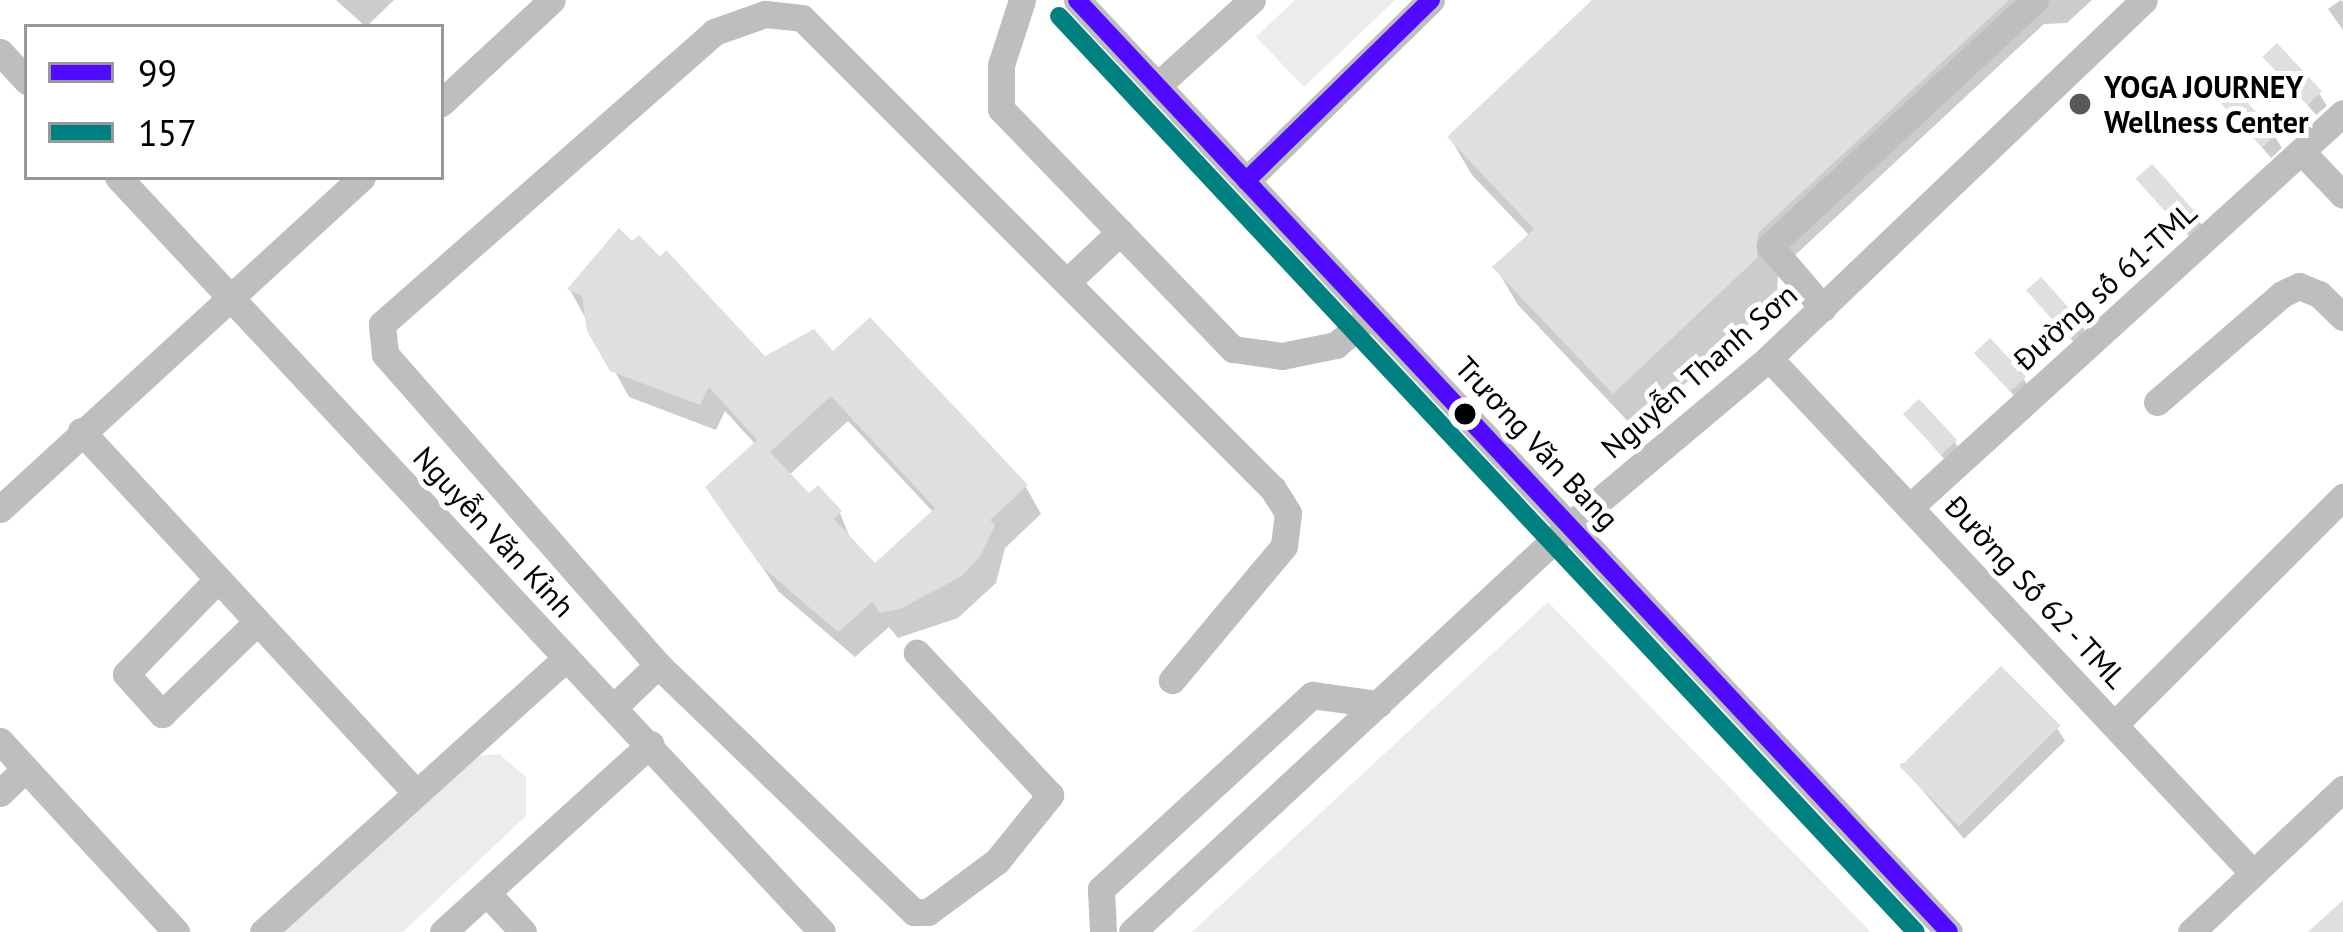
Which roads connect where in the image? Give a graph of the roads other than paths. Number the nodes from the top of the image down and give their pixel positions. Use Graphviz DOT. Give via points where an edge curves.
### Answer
graph roads {
  1 [pos="1022,0"];
  2 [pos="1077,0"];
  3 [pos="1252,0"];
  4 [pos="1431,0"];
  5 [pos="2035,0"];
  6 [pos="2102,0"];
  7 [pos="2144,0"];
  8 [pos="550,1"];
  9 [pos="2121,22"];
  10 [pos="0,52"];
  11 [pos="24,78"];
  12 [pos="1157,86"];
  13 [pos="444,100"];
  14 [pos="2343,112"];
  15 [pos="2302,152"];
  16 [pos="121,180"];
  17 [pos="359,180"];
  18 [pos="1246,181"];
  19 [pos="2343,195"];
  20 [pos="1120,232"];
  21 [pos="1067,282"];
  22 [pos="232,297"];
  23 [pos="1823,308"];
  24 [pos="1371,315"];
  25 [pos="2343,317"];
  26 [pos="1769,358"];
  27 [pos="2157,402"];
  28 [pos="81,431"];
  29 [pos="2343,496"];
  30 [pos="0,508"];
  31 [pos="1910,508"];
  32 [pos="1569,526"];
  33 [pos="218,578"];
  34 [pos="257,622"];
  35 [pos="917,653"];
  36 [pos="566,658"];
  37 [pos="658,665"];
  38 [pos="1172,680"];
  39 [pos="1378,704"];
  40 [pos="614,707"];
  41 [pos="2115,724"];
  42 [pos="0,741"];
  43 [pos="650,744"];
  44 [pos="25,769"];
  45 [pos="2343,789"];
  46 [pos="415,792"];
  47 [pos="0,793"];
  48 [pos="2253,873"];
  49 [pos="487,893"];
  50 [pos="176,932"];
  51 [pos="263,932"];
  52 [pos="443,932"];
  53 [pos="523,932"];
  54 [pos="821,932"];
  55 [pos="1103,932"];
  56 [pos="1132,932"];
  57 [pos="1948,932"];
  58 [pos="2192,932"];
  1 -- 20 [label="street" via="1001,64 1001,109"];
  2 -- 12 [label="street, Trương Văn Bang"];
  3 -- 12 [label="street"];
  4 -- 18 [label="street"];
  5 -- 23 [label="street" via="1770,246"];
  6 -- 9 [label="street"];
  7 -- 9 [label="street, Nguyễn Thanh Sơn"];
  8 -- 13 [label="street"];
  9 -- 23 [label="street, Nguyễn Thanh Sơn"];
  10 -- 11 [label="street"];
  12 -- 18 [label="street, Trương Văn Bang"];
  14 -- 15 [label="street, Đường số 61-TML"];
  15 -- 19 [label="street"];
  15 -- 31 [label="street, Đường số 61-TML"];
  16 -- 22 [label="street, Nguyễn Văn Kỉnh"];
  17 -- 22 [label="street"];
  18 -- 24 [label="street, Trương Văn Bang"];
  20 -- 21 [label="street"];
  20 -- 24 [label="street" via="1233,349 1282,356 1336,345"];
  21 -- 37 [label="street" via="802,18 765,14 714,32 382,324 385,354"];
  21 -- 38 [label="street" via="1273,489 1288,514 1284,546"];
  22 -- 28 [label="street"];
  22 -- 36 [label="street, Nguyễn Văn Kỉnh"];
  23 -- 26 [label="street, Nguyễn Thanh Sơn"];
  24 -- 32 [label="street, Trương Văn Bang"];
  25 -- 27 [label="street" via="2299,286"];
  26 -- 31 [label="street, Đường Số 62 - TML"];
  26 -- 32 [label="street, Nguyễn Thanh Sơn"];
  28 -- 30 [label="street"];
  28 -- 33 [label="street"];
  29 -- 41 [label="street"];
  31 -- 41 [label="street, Đường Số 62 - TML"];
  32 -- 39 [label="street, Nguyễn Thanh Sơn"];
  32 -- 57 [label="street, Trương Văn Bang"];
  33 -- 34 [label="street"];
  33 -- 34 [label="street" via="126,674 162,714"];
  34 -- 46 [label="street"];
  35 -- 37 [label="street" via="1050,795 997,861 928,912 914,912"];
  36 -- 40 [label="street, Nguyễn Văn Kỉnh"];
  36 -- 46 [label="street"];
  37 -- 40 [label="street"];
  39 -- 55 [label="street" via="1312,695 1100,889"];
  39 -- 56 [label="street, Nguyễn Thanh Sơn"];
  40 -- 43 [label="street, Nguyễn Văn Kỉnh"];
  41 -- 48 [label="street, Đường Số 62 - TML"];
  42 -- 44 [label="street"];
  43 -- 49 [label="street"];
  43 -- 54 [label="street, Nguyễn Văn Kỉnh"];
  44 -- 47 [label="street"];
  44 -- 50 [label="street"];
  45 -- 48 [label="street"];
  46 -- 51 [label="street"];
  48 -- 58 [label="street"];
  49 -- 52 [label="street"];
  49 -- 53 [label="street"];
}
